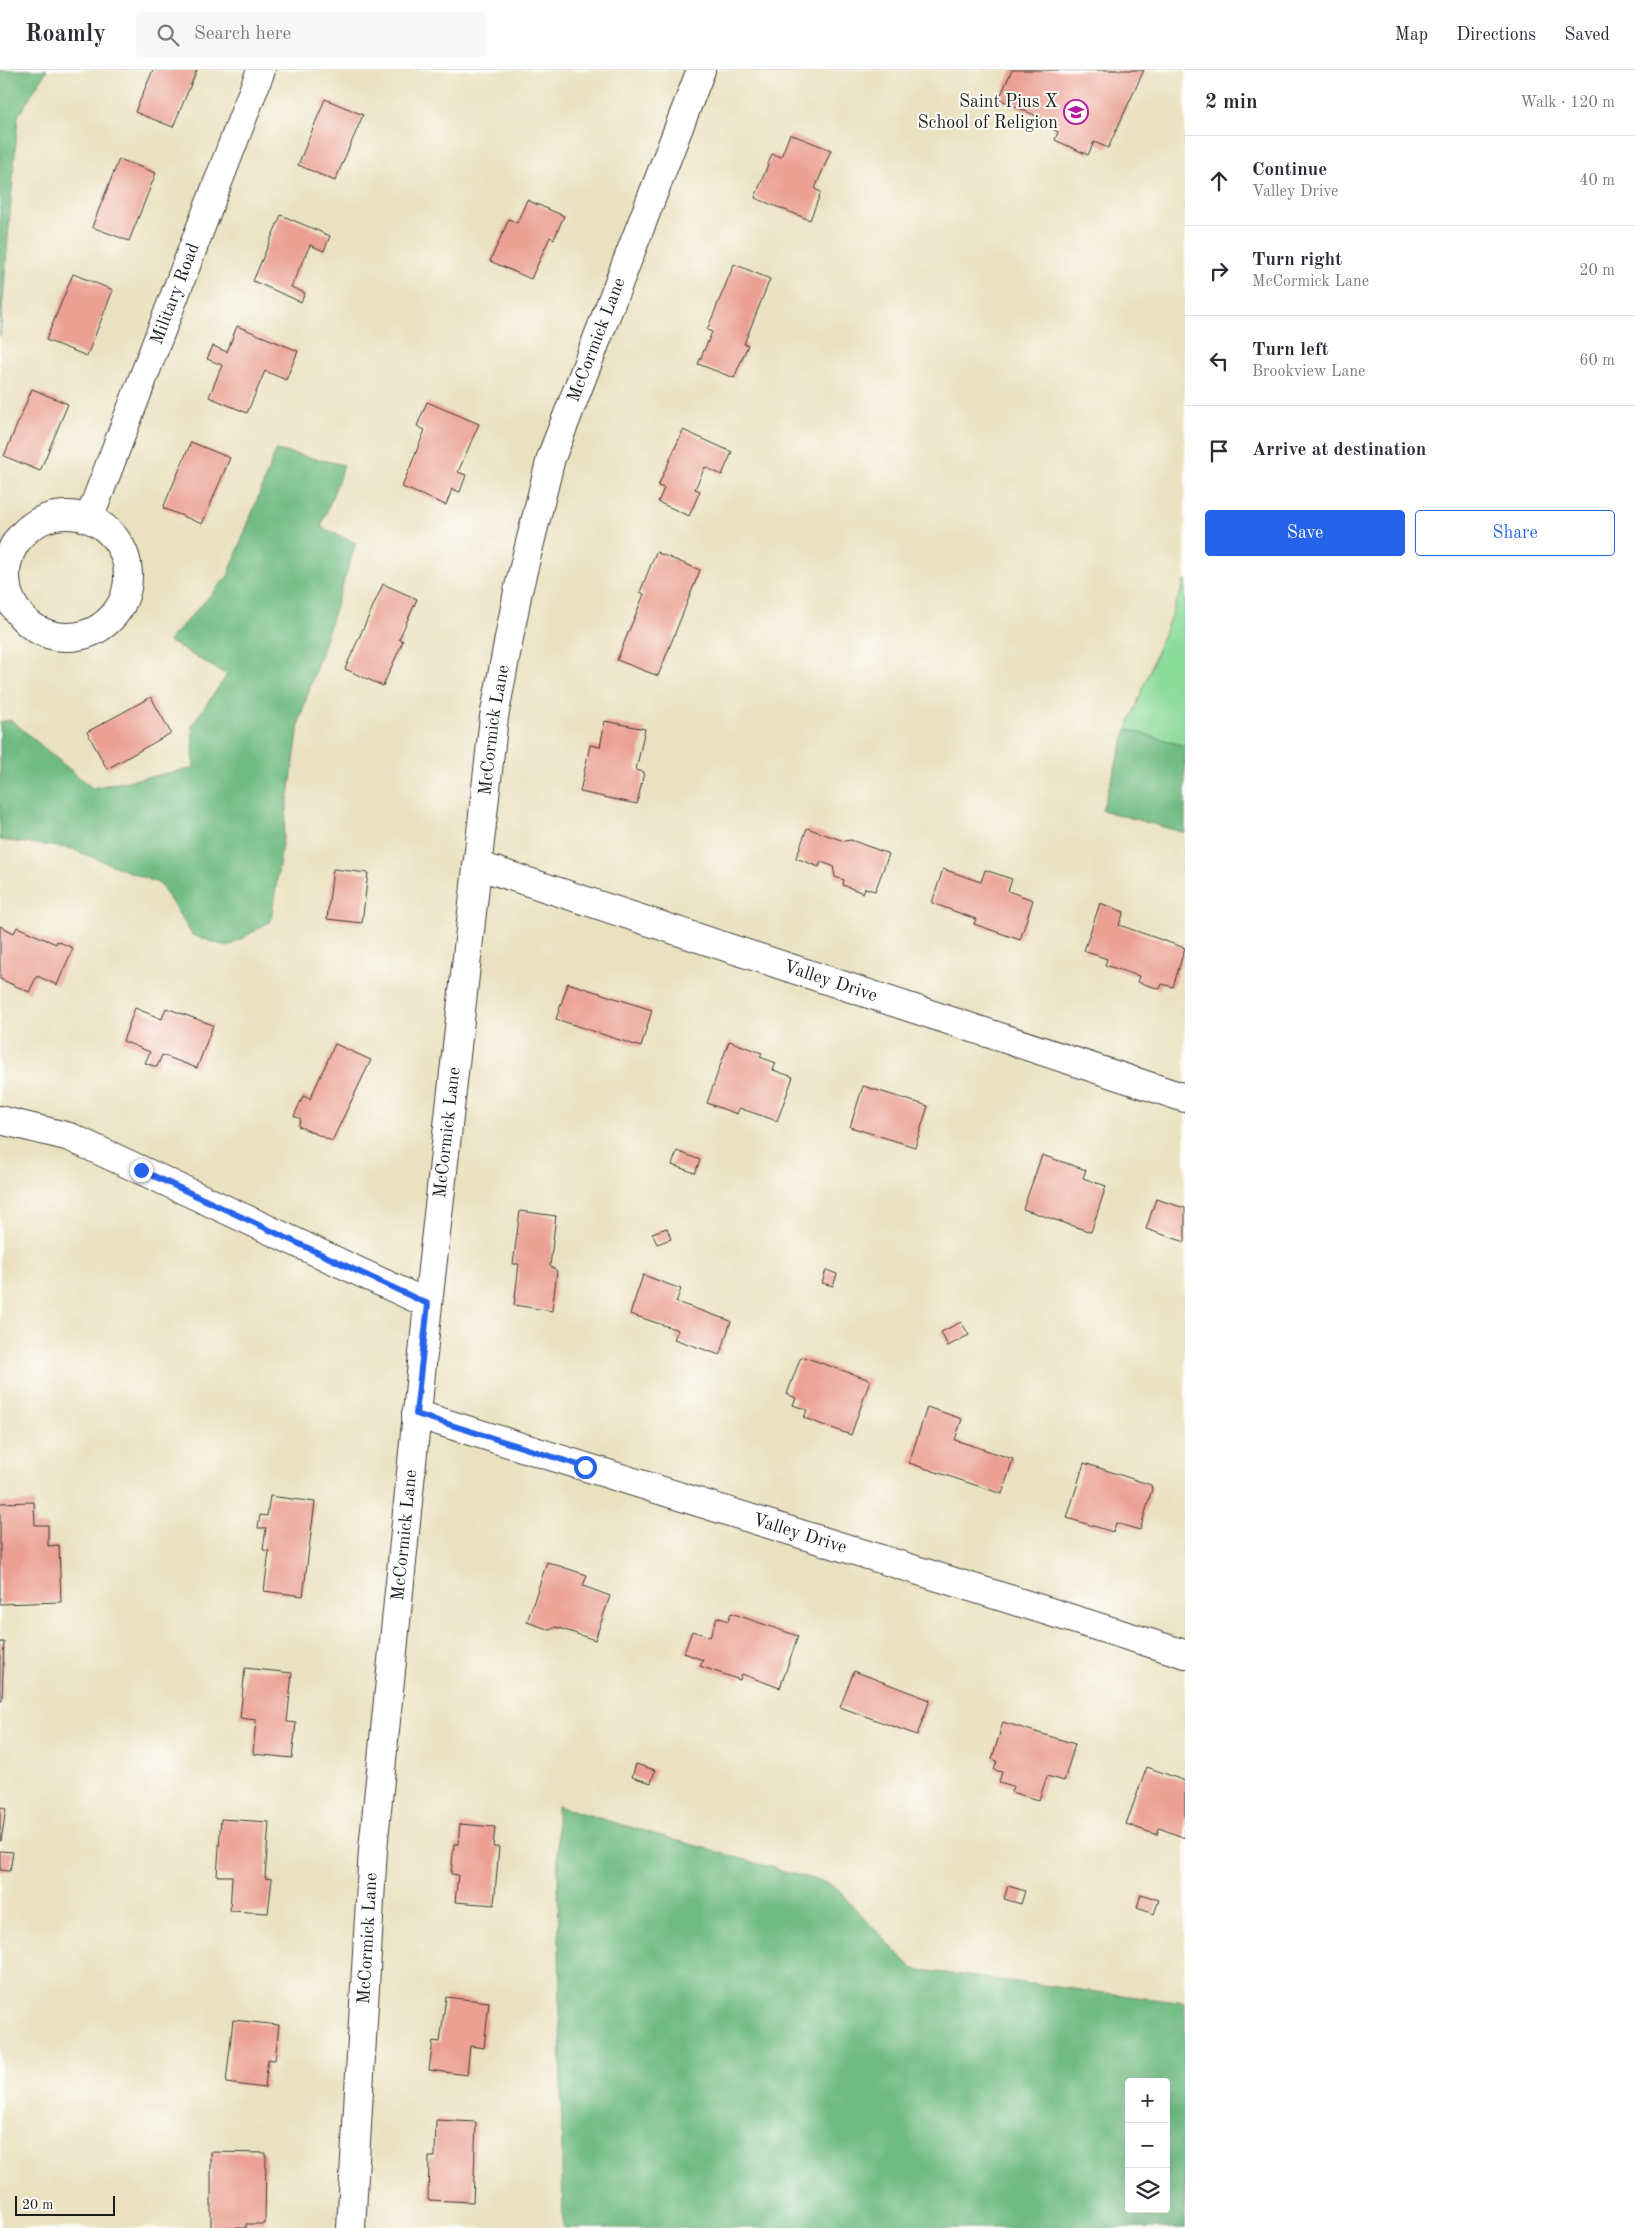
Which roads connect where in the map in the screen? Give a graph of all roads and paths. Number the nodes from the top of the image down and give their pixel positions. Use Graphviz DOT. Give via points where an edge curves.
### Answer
graph roads {
  1 [pos="262,70"];
  2 [pos="701,70"];
  3 [pos="89,519"];
  4 [pos="478,864"];
  5 [pos="1185,1098"];
  6 [pos="0,1120"];
  7 [pos="428,1304"];
  8 [pos="416,1414"];
  9 [pos="1185,1654"];
  10 [pos="351,2228"];
  1 -- 3 [label="street, Military Road"];
  2 -- 4 [label="street, McCormick Lane" via="551,458 518,590 494,717"];
  3 -- 3 [label="street" via="116,539 128,572 127,589 111,618 97,629 81,635 47,633 31,625 10,597 6,580 13,547 24,532 54,516 72,515"];
  4 -- 5 [label="street, Valley Drive"];
  4 -- 7 [label="street, McCormick Lane"];
  6 -- 7 [label="street" via="70,1137"];
  7 -- 8 [label="street, McCormick Lane"];
  8 -- 9 [label="street, Valley Drive"];
  8 -- 10 [label="street, McCormick Lane" via="373,1849"];
}
